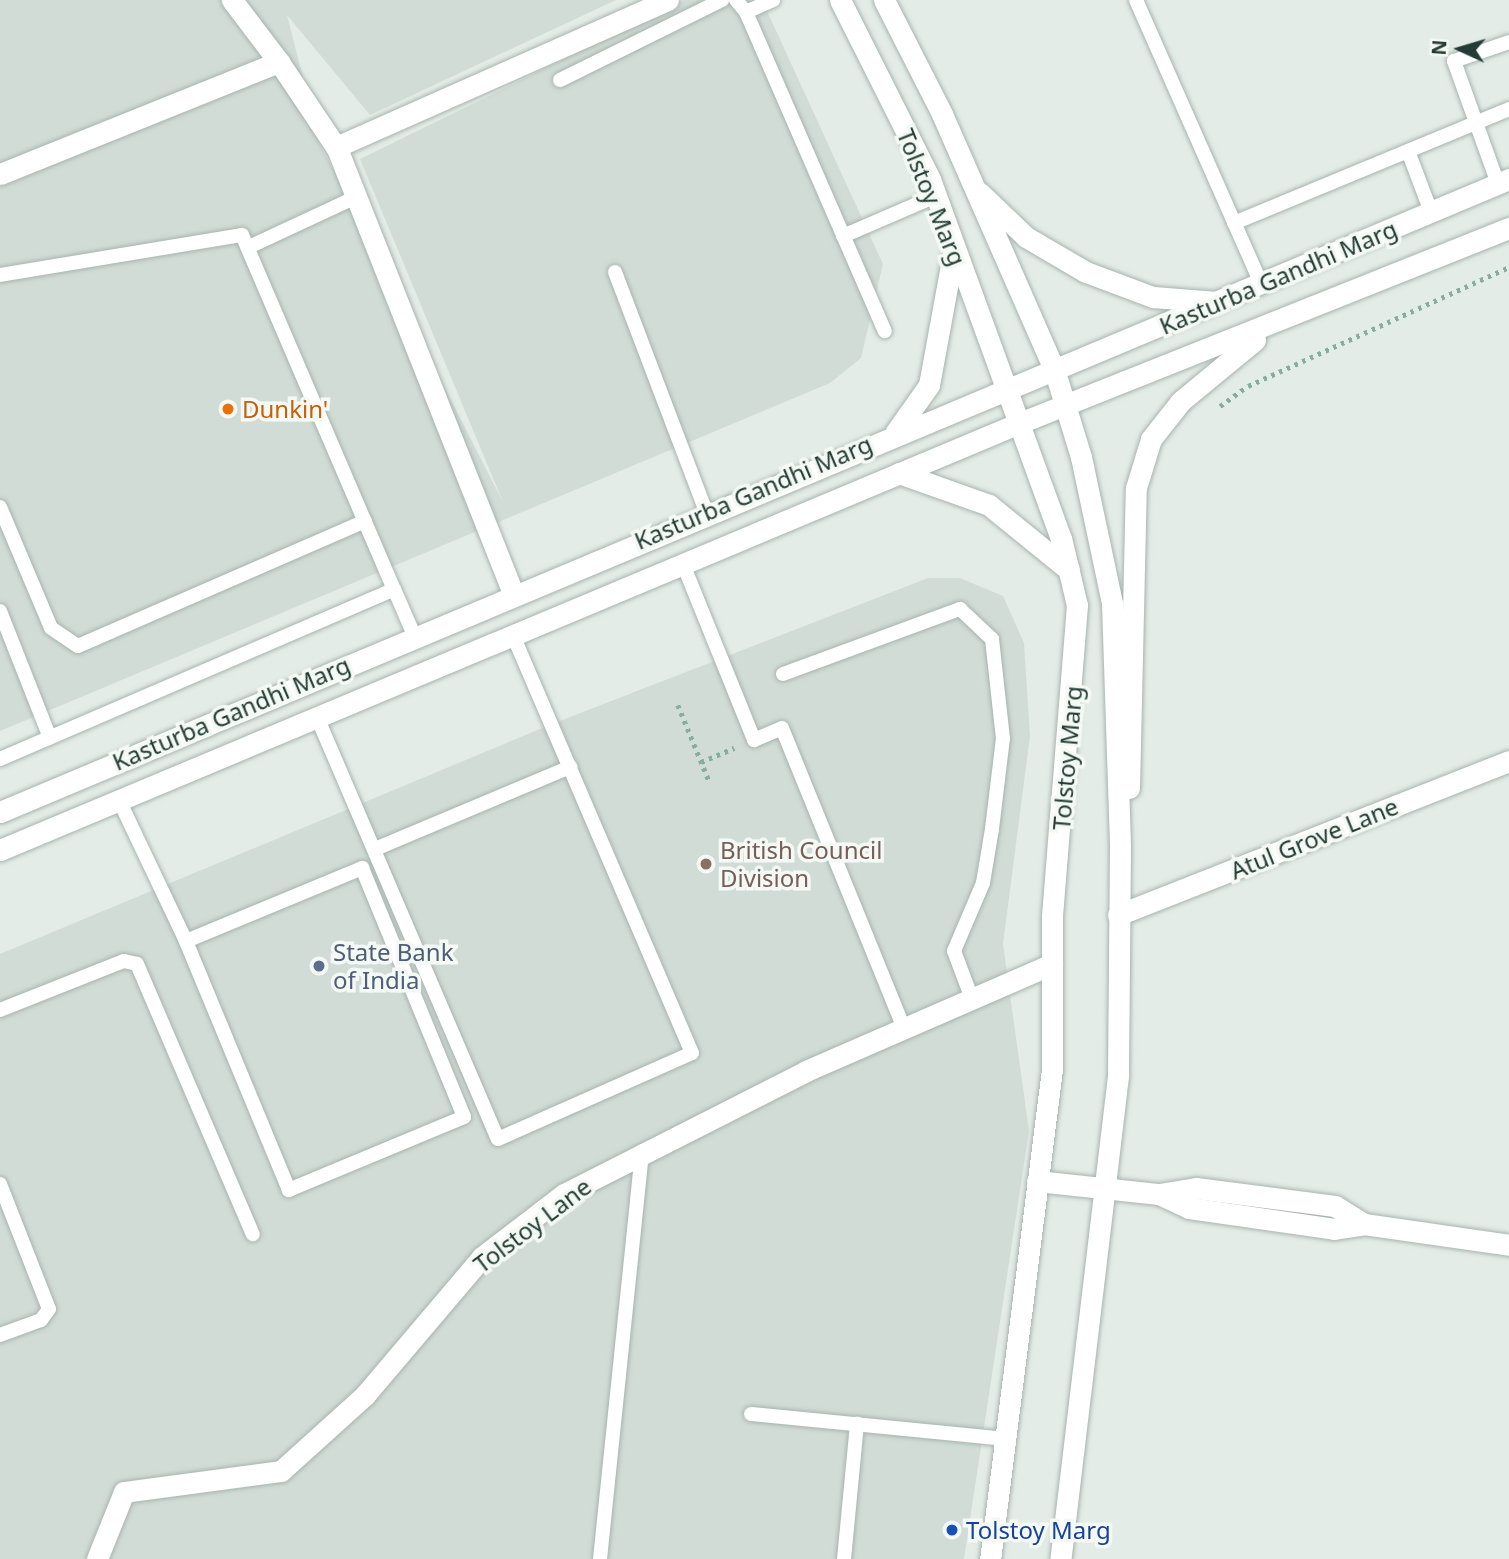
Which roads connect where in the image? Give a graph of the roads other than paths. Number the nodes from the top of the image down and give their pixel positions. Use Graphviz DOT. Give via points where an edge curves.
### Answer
graph roads {
  1 [pos="232,0"];
  2 [pos="668,0"];
  3 [pos="722,0"];
  4 [pos="736,0"];
  5 [pos="773,0"];
  6 [pos="840,0"];
  7 [pos="1136,0"];
  8 [pos="890,2"];
  9 [pos="746,12"];
  10 [pos="1509,42"];
  11 [pos="279,62"];
  12 [pos="560,80"];
  13 [pos="1509,109"];
  14 [pos="1474,124"];
  15 [pos="336,147"];
  16 [pos="1408,151"];
  17 [pos="0,174"];
  18 [pos="1503,182"];
  19 [pos="973,187"];
  20 [pos="356,197"];
  21 [pos="936,197"];
  22 [pos="1431,212"];
  23 [pos="1234,223"];
  24 [pos="1509,228"];
  25 [pos="843,236"];
  26 [pos="251,246"];
  27 [pos="954,247"];
  28 [pos="615,272"];
  29 [pos="0,275"];
  30 [pos="1261,284"];
  31 [pos="1219,302"];
  32 [pos="1271,327"];
  33 [pos="885,331"];
  34 [pos="1055,372"];
  35 [pos="1005,387"];
  36 [pos="1064,407"];
  37 [pos="1017,424"];
  38 [pos="895,433"];
  39 [pos="899,473"];
  40 [pos="0,507"];
  41 [pos="706,512"];
  42 [pos="365,521"];
  43 [pos="683,564"];
  44 [pos="1069,570"];
  45 [pos="394,589"];
  46 [pos="513,593"];
  47 [pos="0,611"];
  48 [pos="414,635"];
  49 [pos="513,635"];
  50 [pos="783,674"];
  51 [pos="317,717"];
  52 [pos="50,738"];
  53 [pos="0,759"];
  54 [pos="1509,761"];
  55 [pos="570,767"];
  56 [pos="119,800"];
  57 [pos="0,812"];
  58 [pos="1120,846"];
  59 [pos="375,849"];
  60 [pos="0,850"];
  61 [pos="1118,915"];
  62 [pos="186,941"];
  63 [pos="1052,964"];
  64 [pos="972,999"];
  65 [pos="0,1010"];
  66 [pos="904,1028"];
  67 [pos="642,1151"];
  68 [pos="1037,1181"];
  69 [pos="0,1184"];
  70 [pos="1104,1186"];
  71 [pos="253,1234"];
  72 [pos="1509,1245"];
  73 [pos="0,1335"];
  74 [pos="751,1414"];
  75 [pos="857,1424"];
  76 [pos="1005,1439"];
  77 [pos="96,1559"];
  78 [pos="600,1559"];
  79 [pos="844,1559"];
  80 [pos="990,1559"];
  81 [pos="1060,1559"];
  1 -- 11 [label="main road"];
  2 -- 15 [label="main road"];
  3 -- 12 [label="lane"];
  4 -- 9 [label="lane"];
  5 -- 9 [label="lane"];
  6 -- 21 [label="main road, Tolstoy Marg"];
  7 -- 23 [label="lane"];
  8 -- 19 [label="main road, Tolstoy Marg"];
  9 -- 25 [label="lane"];
  10 -- 14 [label="lane" via="1454,61"];
  11 -- 15 [label="main road"];
  11 -- 17 [label="main road"];
  13 -- 14 [label="lane"];
  14 -- 16 [label="lane"];
  14 -- 18 [label="lane"];
  15 -- 20 [label="main road"];
  16 -- 22 [label="lane"];
  16 -- 23 [label="lane"];
  18 -- 22 [label="main road, Kasturba Gandhi Marg"];
  19 -- 31 [label="main road" via="1026,237 1086,272 1153,296"];
  19 -- 34 [label="main road, Tolstoy Marg"];
  20 -- 26 [label="lane"];
  20 -- 46 [label="main road"];
  21 -- 25 [label="lane"];
  21 -- 27 [label="main road, Tolstoy Marg"];
  22 -- 30 [label="main road, Kasturba Gandhi Marg"];
  23 -- 30 [label="lane"];
  24 -- 32 [label="main road, Kasturba Gandhi Marg"];
  25 -- 33 [label="lane"];
  26 -- 29 [label="lane" via="242,235"];
  26 -- 42 [label="lane"];
  27 -- 35 [label="main road, Tolstoy Marg"];
  27 -- 38 [label="main road" via="929,385"];
  28 -- 41 [label="lane"];
  30 -- 31 [label="main road, Kasturba Gandhi Marg"];
  31 -- 34 [label="main road, Kasturba Gandhi Marg"];
  32 -- 36 [label="main road, Kasturba Gandhi Marg"];
  32 -- 58 [label="main road" via="1181,401 1151,439 1136,488 1134,753"];
  34 -- 35 [label="main road, Kasturba Gandhi Marg"];
  34 -- 36 [label="main road, Tolstoy Marg"];
  35 -- 37 [label="main road, Tolstoy Marg"];
  35 -- 38 [label="main road, Kasturba Gandhi Marg"];
  36 -- 37 [label="main road, Kasturba Gandhi Marg"];
  36 -- 58 [label="main road, Tolstoy Marg" via="1082,457 1112,603"];
  37 -- 39 [label="main road, Kasturba Gandhi Marg"];
  37 -- 44 [label="main road, Tolstoy Marg"];
  38 -- 41 [label="main road, Kasturba Gandhi Marg"];
  39 -- 43 [label="main road, Kasturba Gandhi Marg"];
  39 -- 44 [label="main road" via="989,505"];
  40 -- 42 [label="lane" via="51,628 78,646"];
  41 -- 46 [label="main road, Kasturba Gandhi Marg"];
  42 -- 45 [label="lane"];
  43 -- 49 [label="main road, Kasturba Gandhi Marg"];
  43 -- 66 [label="lane" via="754,740 782,729"];
  44 -- 63 [label="main road, Tolstoy Marg" via="1077,605 1075,674"];
  45 -- 48 [label="lane"];
  45 -- 52 [label="lane"];
  46 -- 48 [label="main road, Kasturba Gandhi Marg"];
  47 -- 52 [label="lane"];
  48 -- 57 [label="main road, Kasturba Gandhi Marg"];
  49 -- 51 [label="main road, Kasturba Gandhi Marg"];
  49 -- 55 [label="lane"];
  50 -- 64 [label="lane" via="960,609 992,639 1003,738 992,829 983,883 954,951"];
  51 -- 56 [label="main road, Kasturba Gandhi Marg"];
  51 -- 59 [label="lane"];
  52 -- 53 [label="lane"];
  54 -- 61 [label="main road, Atul Grove Lane"];
  55 -- 59 [label="lane"];
  55 -- 59 [label="lane" via="692,1052 498,1139"];
  56 -- 60 [label="main road, Kasturba Gandhi Marg"];
  56 -- 62 [label="lane"];
  58 -- 61 [label="main road, Tolstoy Marg"];
  61 -- 70 [label="main road, Tolstoy Marg" via="1118,1076"];
  62 -- 62 [label="lane" via="362,868 464,1117 289,1190"];
  63 -- 64 [label="main road, Tolstoy Lane"];
  63 -- 68 [label="main road, Tolstoy Marg" via="1052,1069"];
  64 -- 66 [label="main road, Tolstoy Lane"];
  65 -- 71 [label="lane" via="124,961 137,964"];
  66 -- 67 [label="main road, Tolstoy Lane"];
  67 -- 77 [label="main road, Tolstoy Lane" via="564,1194 482,1257 365,1395 281,1471 124,1492"];
  67 -- 78 [label="lane"];
  68 -- 70 [label="main road"];
  68 -- 76 [label="main road, Tolstoy Marg"];
  69 -- 73 [label="lane" via="49,1309 41,1320"];
  70 -- 72 [label="main road" via="1158,1194 1189,1208 1334,1228 1364,1224"];
  70 -- 81 [label="main road, Tolstoy Marg"];
  74 -- 75 [label="lane"];
  75 -- 76 [label="lane"];
  75 -- 79 [label="lane"];
  76 -- 80 [label="main road, Tolstoy Marg"];
}
